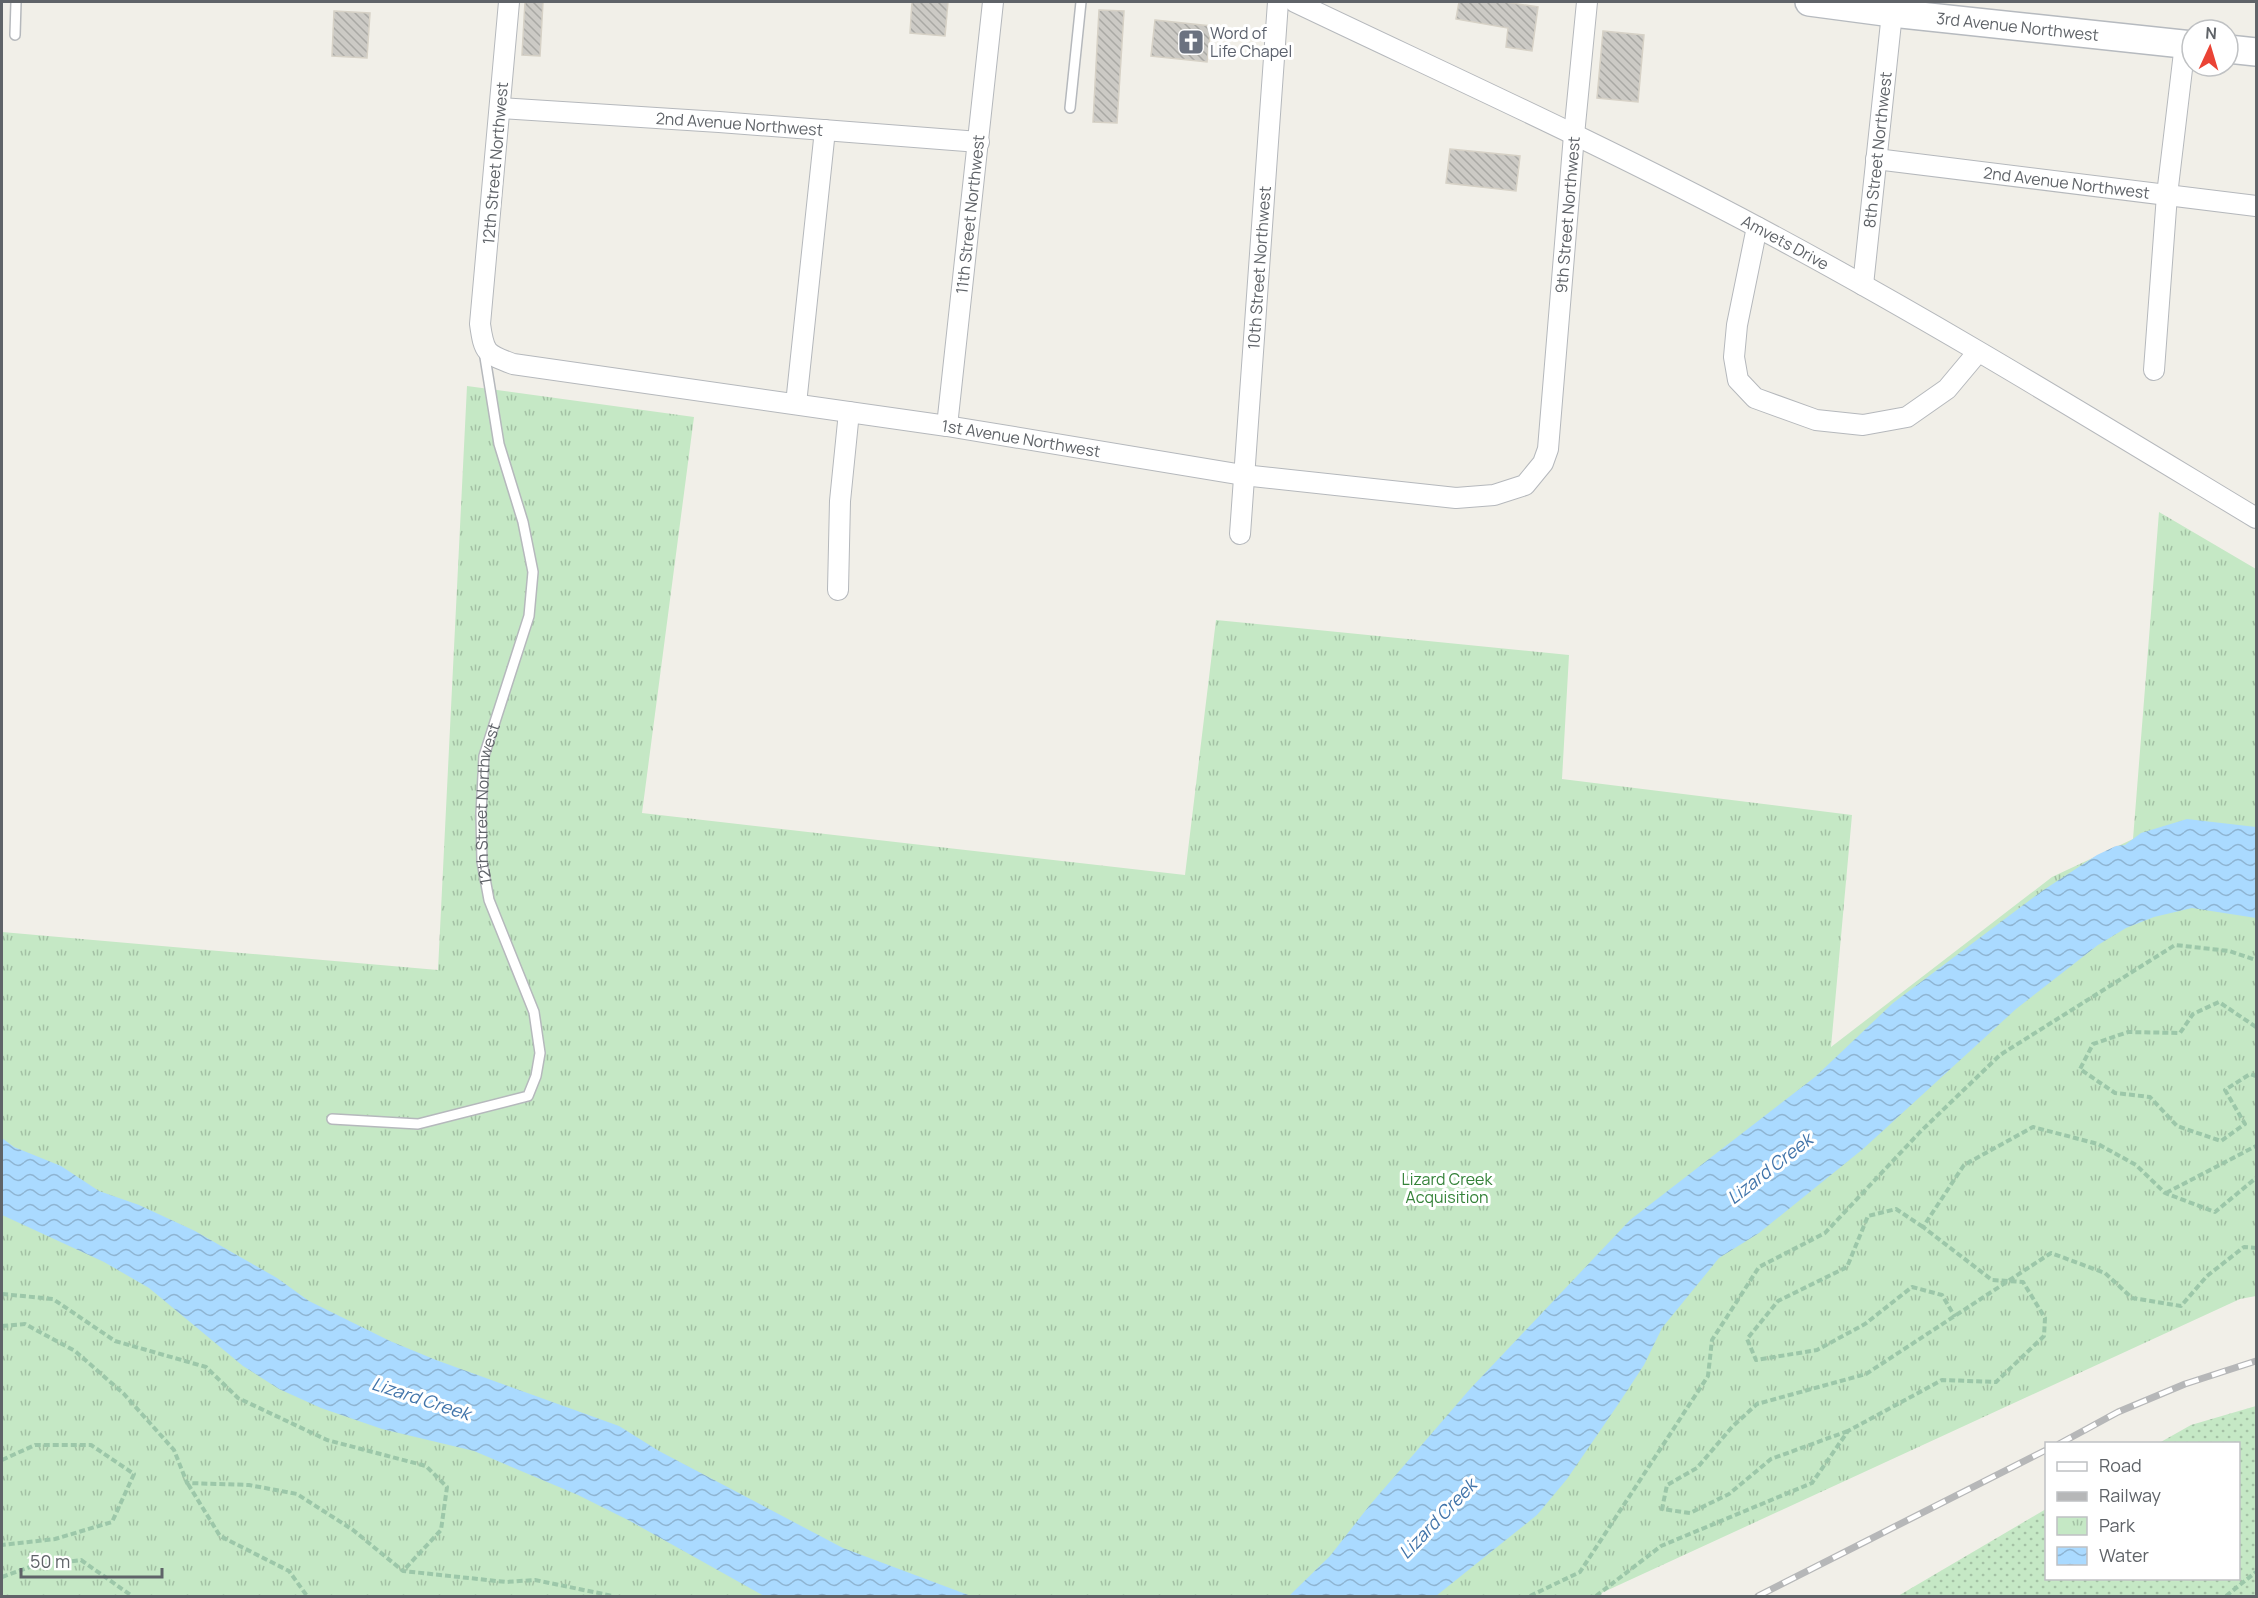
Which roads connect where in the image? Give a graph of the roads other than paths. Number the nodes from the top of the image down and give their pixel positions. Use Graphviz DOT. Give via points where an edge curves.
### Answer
graph roads {
  1 [pos="16,2"];
  2 [pos="509,2"];
  3 [pos="993,2"];
  4 [pos="1081,2"];
  5 [pos="1278,2"];
  6 [pos="1295,2"];
  7 [pos="1587,2"];
  8 [pos="1809,2"];
  9 [pos="1892,13"];
  10 [pos="15,35"];
  11 [pos="2180,43"];
  12 [pos="2240,50"];
  13 [pos="2256,52"];
  14 [pos="2183,78"];
  15 [pos="500,108"];
  16 [pos="1070,108"];
  17 [pos="825,130"];
  18 [pos="1574,135"];
  19 [pos="980,142"];
  20 [pos="1876,159"];
  21 [pos="2167,195"];
  22 [pos="2256,206"];
  23 [pos="1757,227"];
  24 [pos="1863,285"];
  25 [pos="484,348"];
  26 [pos="1978,352"];
  27 [pos="2154,370"];
  28 [pos="796,404"];
  29 [pos="849,412"];
  30 [pos="947,426"];
  31 [pos="1550,430"];
  32 [pos="1243,475"];
  33 [pos="2256,518"];
  34 [pos="1240,534"];
  35 [pos="838,590"];
  36 [pos="332,1119"];
  1 -- 10 [label="lane"];
  2 -- 15 [label="street, 12th Street Northwest"];
  3 -- 19 [label="street, 11th Street Northwest"];
  4 -- 16 [label="lane"];
  5 -- 32 [label="street, 10th Street Northwest"];
  6 -- 18 [label="street, Amvets Drive"];
  7 -- 18 [label="street, 9th Street Northwest"];
  8 -- 9 [label="main road, 3rd Avenue Northwest"];
  9 -- 11 [label="main road, 3rd Avenue Northwest"];
  9 -- 20 [label="street, 8th Street Northwest"];
  12 -- 13 [label="main road"];
  14 -- 21 [label="street"];
  15 -- 17 [label="street, 2nd Avenue Northwest"];
  15 -- 25 [label="street, 12th Street Northwest" via="480,324"];
  17 -- 19 [label="street, 2nd Avenue Northwest"];
  17 -- 28 [label="street"];
  18 -- 23 [label="street, Amvets Drive"];
  18 -- 31 [label="street, 9th Street Northwest"];
  19 -- 30 [label="street, 11th Street Northwest"];
  20 -- 21 [label="street, 2nd Avenue Northwest"];
  20 -- 24 [label="street, 8th Street Northwest"];
  21 -- 22 [label="street, 2nd Avenue Northwest"];
  21 -- 27 [label="street"];
  23 -- 24 [label="street, Amvets Drive"];
  23 -- 26 [label="street" via="1734,357 1738,380 1755,398 1816,420 1863,424 1907,417 1947,389"];
  24 -- 26 [label="street, Amvets Drive"];
  25 -- 28 [label="street, 1st Avenue Northwest" via="492,356 513,364"];
  25 -- 36 [label="lane, 12th Street Northwest" via="499,444 523,522 533,572 529,616 484,756 482,862 489,900 534,1011 540,1053 537,1076 528,1096 418,1124"];
  26 -- 33 [label="street, Amvets Drive"];
  28 -- 29 [label="street, 1st Avenue Northwest"];
  29 -- 30 [label="street, 1st Avenue Northwest"];
  29 -- 35 [label="street" via="840,501"];
  30 -- 32 [label="street, 1st Avenue Northwest"];
  31 -- 32 [label="street, 1st Avenue Northwest" via="1543,463 1525,486 1494,495 1456,498"];
  32 -- 34 [label="street, 10th Street Northwest"];
}
